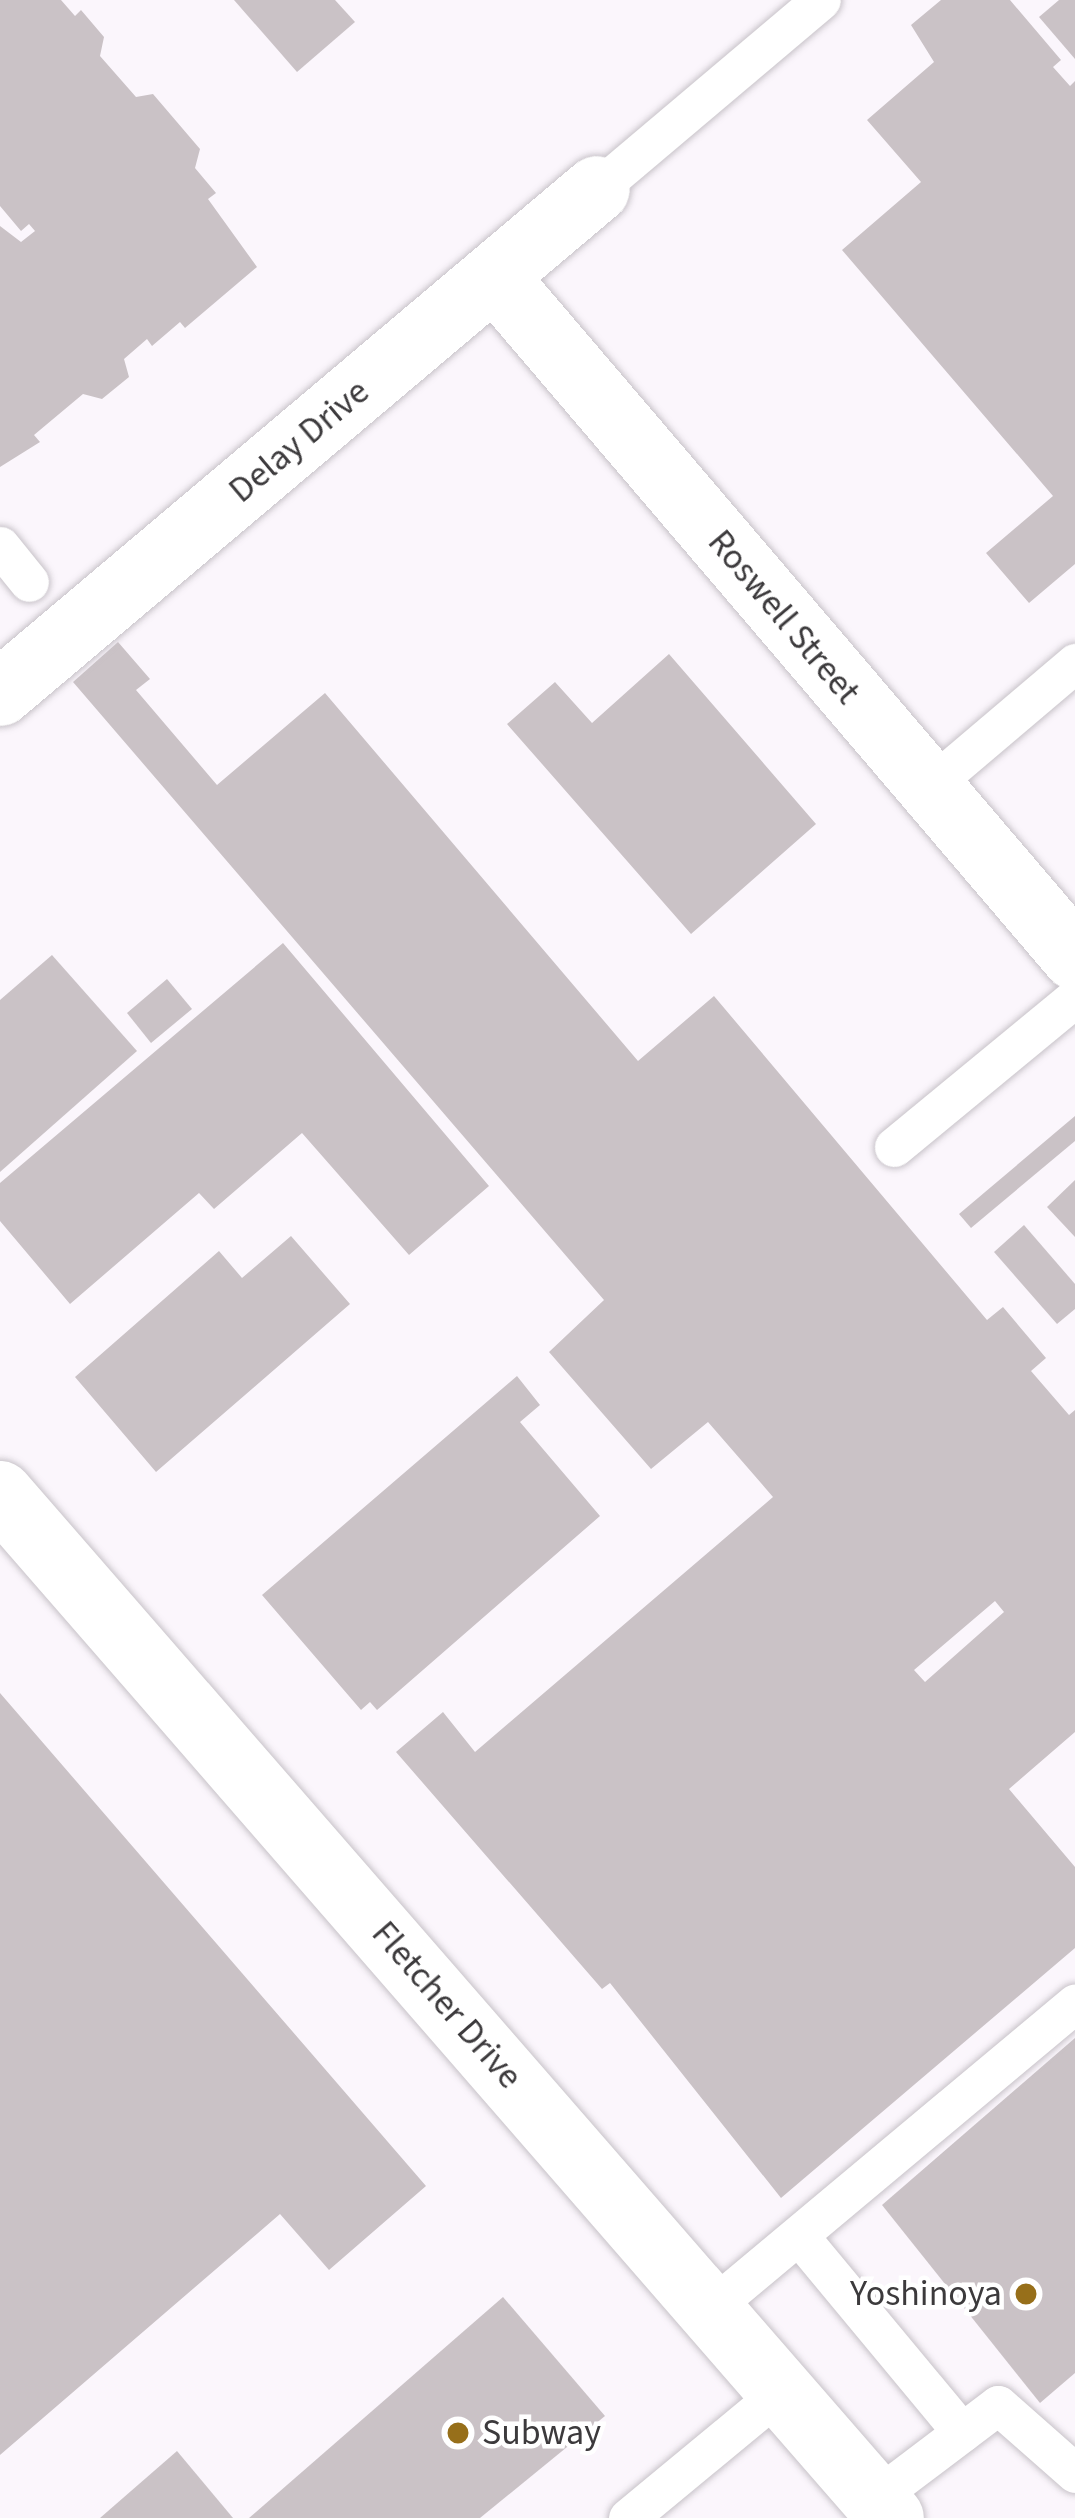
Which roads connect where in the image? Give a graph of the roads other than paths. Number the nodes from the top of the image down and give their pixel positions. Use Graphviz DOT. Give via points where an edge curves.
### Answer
graph roads {
  1 [pos="821,0"];
  2 [pos="597,189"];
  3 [pos="494,276"];
  4 [pos="0,546"];
  5 [pos="29,582"];
  6 [pos="1075,663"];
  7 [pos="0,693"];
  8 [pos="929,788"];
  9 [pos="1075,957"];
  10 [pos="1075,998"];
  11 [pos="893,1147"];
  12 [pos="0,1494"];
  13 [pos="1075,2004"];
  14 [pos="799,2236"];
  15 [pos="712,2307"];
  16 [pos="784,2389"];
  17 [pos="962,2432"];
  18 [pos="1075,2473"];
  19 [pos="883,2508"];
  20 [pos="628,2518"];
  1 -- 2 [label="lane"];
  2 -- 3 [label="street, Delay Drive"];
  3 -- 7 [label="street, Delay Drive"];
  3 -- 8 [label="street, Roswell Street"];
  4 -- 5 [label="lane"];
  6 -- 8 [label="lane"];
  8 -- 9 [label="street, Roswell Street"];
  10 -- 11 [label="lane"];
  12 -- 15 [label="street, Fletcher Drive"];
  13 -- 14 [label="lane"];
  14 -- 15 [label="lane"];
  14 -- 17 [label="lane"];
  15 -- 16 [label="street, Fletcher Drive"];
  16 -- 19 [label="street, Fletcher Drive"];
  16 -- 20 [label="lane"];
  17 -- 18 [label="lane" via="998,2405"];
  17 -- 19 [label="lane"];
}
